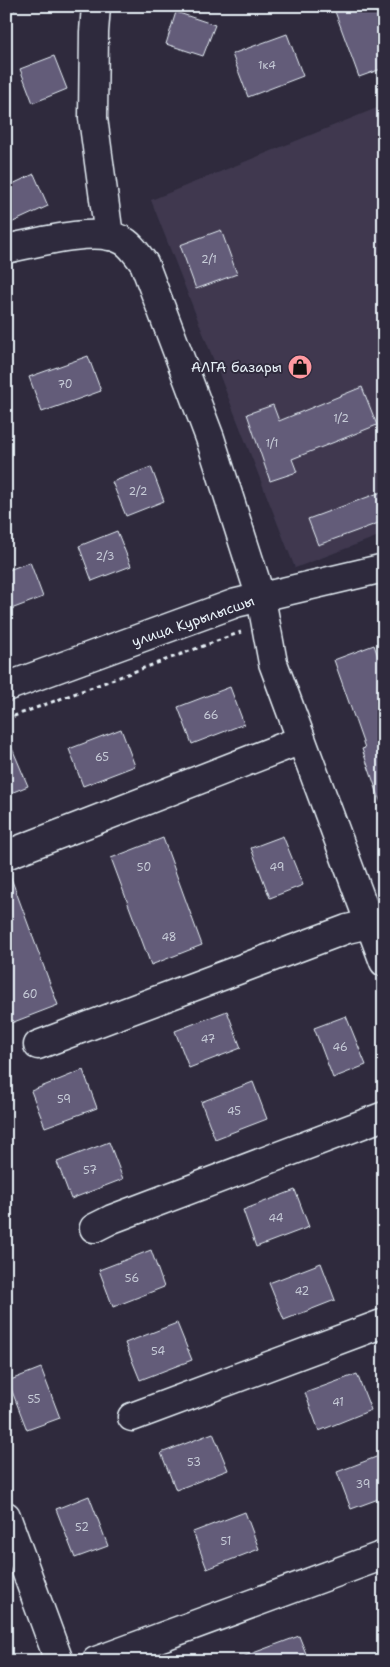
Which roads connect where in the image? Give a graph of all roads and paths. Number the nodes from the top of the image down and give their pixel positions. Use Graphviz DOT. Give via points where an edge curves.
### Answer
graph roads {
  1 [pos="20,6"];
  2 [pos="96,6"];
  3 [pos="6,13"];
  4 [pos="109,236"];
  5 [pos="6,249"];
  6 [pos="384,568"];
  7 [pos="261,598"];
  8 [pos="266,625"];
  9 [pos="6,687"];
  10 [pos="6,719"];
  11 [pos="301,740"];
  12 [pos="6,856"];
  13 [pos="369,924"];
  14 [pos="384,962"];
  15 [pos="38,1045"];
  16 [pos="384,1116"];
  17 [pos="94,1228"];
  18 [pos="384,1323"];
  19 [pos="132,1417"];
  20 [pos="6,1516"];
  21 [pos="384,1555"];
  22 [pos="59,1661"];
  23 [pos="96,1661"];
  1 -- 3 [label="path"];
  2 -- 4 [label="street" via="93,118"];
  4 -- 5 [label="street" via="51,239"];
  4 -- 7 [label="street" via="124,240 144,263 210,438"];
  6 -- 7 [label="street, улица Курылысшы"];
  7 -- 8 [label="street"];
  7 -- 9 [label="street, улица Курылысшы" via="236,603"];
  8 -- 10 [label="path" via="233,634"];
  8 -- 11 [label="street" via="273,663"];
  11 -- 12 [label="street"];
  11 -- 13 [label="street"];
  13 -- 14 [label="street"];
  13 -- 15 [label="street" via="347,929"];
  16 -- 17 [label="street"];
  18 -- 19 [label="street"];
  20 -- 22 [label="street"];
  21 -- 23 [label="street"];
}
